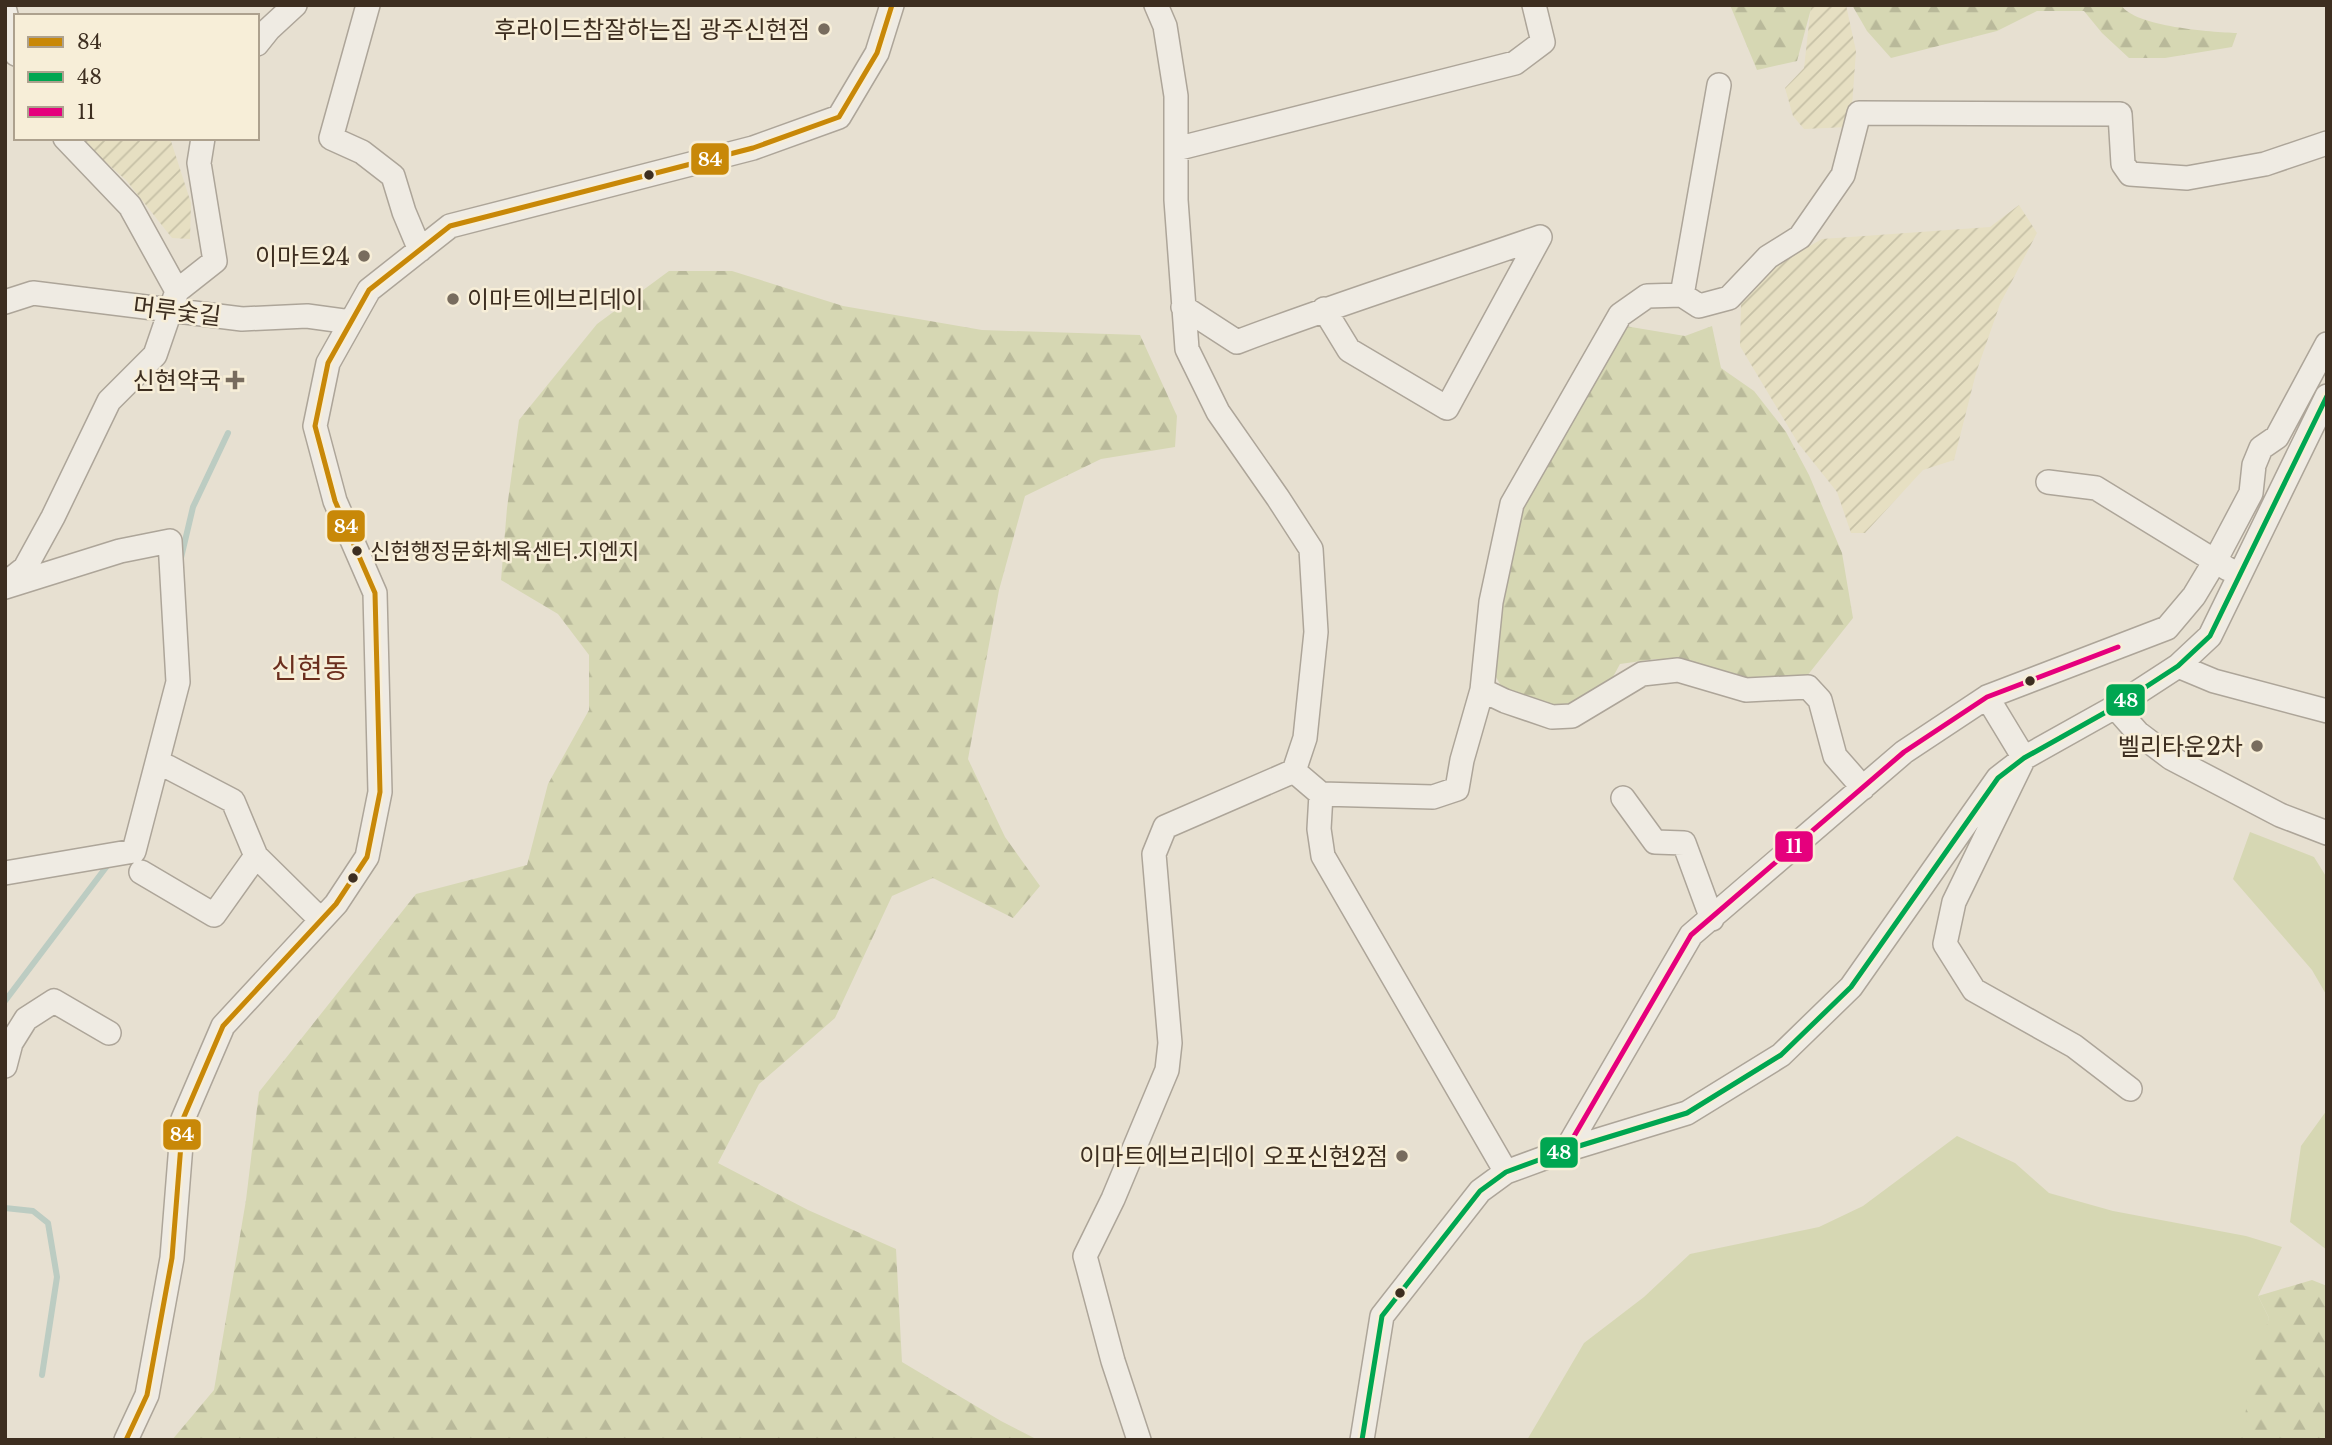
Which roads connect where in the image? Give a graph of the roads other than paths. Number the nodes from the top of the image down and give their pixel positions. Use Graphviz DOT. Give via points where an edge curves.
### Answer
graph roads {
  1 [pos="295,5"];
  2 [pos="368,5"];
  3 [pos="892,5"];
  4 [pos="1156,5"];
  5 [pos="1534,5"];
  6 [pos="5,11"];
  7 [pos="259,42"];
  8 [pos="14,46"];
  9 [pos="1719,85"];
  10 [pos="67,140"];
  11 [pos="203,140"];
  12 [pos="2327,143"];
  13 [pos="1176,149"];
  14 [pos="420,250"];
  15 [pos="1682,295"];
  16 [pos="173,301"];
  17 [pos="5,302"];
  18 [pos="1183,307"];
  19 [pos="1324,309"];
  20 [pos="351,322"];
  21 [pos="2327,344"];
  22 [pos="2327,396"];
  23 [pos="2048,482"];
  24 [pos="2215,561"];
  25 [pos="2239,577"];
  26 [pos="5,586"];
  27 [pos="2178,666"];
  28 [pos="1482,690"];
  29 [pos="1987,697"];
  30 [pos="2115,707"];
  31 [pos="2327,711"];
  32 [pos="2024,758"];
  33 [pos="168,767"];
  34 [pos="1294,771"];
  35 [pos="1863,788"];
  36 [pos="1321,794"];
  37 [pos="1623,798"];
  38 [pos="2327,833"];
  39 [pos="256,856"];
  40 [pos="141,872"];
  41 [pos="5,873"];
  42 [pos="1712,919"];
  43 [pos="321,920"];
  44 [pos="109,1033"];
  45 [pos="5,1066"];
  46 [pos="2130,1089"];
  47 [pos="1566,1150"];
  48 [pos="1506,1172"];
  49 [pos="125,1440"];
  50 [pos="1139,1440"];
  51 [pos="1362,1440"];
  1 -- 7 [label="street"];
  2 -- 14 [label="street" via="331,138 362,152 393,176"];
  3 -- 14 [label="street" via="877,53 839,117 753,148 450,226"];
  4 -- 13 [label="street" via="1165,26 1176,96"];
  5 -- 13 [label="street" via="1543,42 1515,63"];
  6 -- 8 [label="street"];
  9 -- 15 [label="street"];
  10 -- 16 [label="street, 머루숯길" via="130,206"];
  11 -- 16 [label="street" via="199,163 215,261"];
  12 -- 15 [label="street" via="2265,164 2187,178 2130,174 2123,164 2120,114 1859,113 1843,175 1800,237 1768,257 1729,298 1699,306"];
  13 -- 18 [label="street"];
  14 -- 20 [label="street" via="369,290"];
  15 -- 28 [label="street" via="1647,296 1620,315 1512,504 1491,602"];
  16 -- 17 [label="street, 머루숯길" via="33,293"];
  16 -- 20 [label="street, 머루숯길" via="242,319 307,316"];
  16 -- 26 [label="street" via="155,355 109,401 25,568"];
  18 -- 19 [label="street" via="1237,342"];
  18 -- 34 [label="street" via="1187,349 1218,412 1311,549 1316,632 1305,738"];
  19 -- 19 [label="street" via="1403,285 1540,237 1447,408 1349,350"];
  20 -- 43 [label="street" via="328,363 315,426 335,501 375,593 380,792 367,857"];
  21 -- 24 [label="street" via="2277,437 2261,448 2251,494"];
  22 -- 25 [label="street"];
  23 -- 24 [label="street" via="2096,488"];
  24 -- 25 [label="street"];
  24 -- 29 [label="street" via="2167,628"];
  25 -- 27 [label="street" via="2210,636"];
  26 -- 41 [label="street" via="120,551 170,541 178,682 134,851"];
  27 -- 30 [label="street"];
  27 -- 31 [label="street" via="2214,681"];
  28 -- 35 [label="street" via="1552,717 1572,716 1642,674 1678,670 1746,690 1808,687 1820,700 1835,756"];
  28 -- 36 [label="street" via="1457,789 1433,797"];
  29 -- 32 [label="street"];
  29 -- 35 [label="street" via="1904,751"];
  30 -- 32 [label="street"];
  30 -- 38 [label="street" via="2138,733 2171,758 2280,815"];
  32 -- 46 [label="street" via="1954,902 1945,944 1974,990 2074,1046"];
  32 -- 47 [label="street" via="1998,778 1851,986 1782,1055 1687,1113"];
  33 -- 39 [label="street" via="233,801"];
  34 -- 36 [label="street"];
  34 -- 50 [label="street" via="1165,827 1154,854 1170,1043 1167,1070 1085,1256"];
  35 -- 42 [label="street"];
  36 -- 48 [label="street" via="1323,856"];
  37 -- 42 [label="street" via="1655,842 1684,843"];
  39 -- 40 [label="street" via="214,915"];
  39 -- 43 [label="street"];
  42 -- 47 [label="street" via="1691,935"];
  43 -- 49 [label="street" via="223,1026 183,1119 172,1258 147,1395"];
  44 -- 45 [label="street" via="54,1001 26,1019 11,1043"];
  47 -- 48 [label="street"];
  48 -- 51 [label="street" via="1480,1191 1382,1316"];
}
